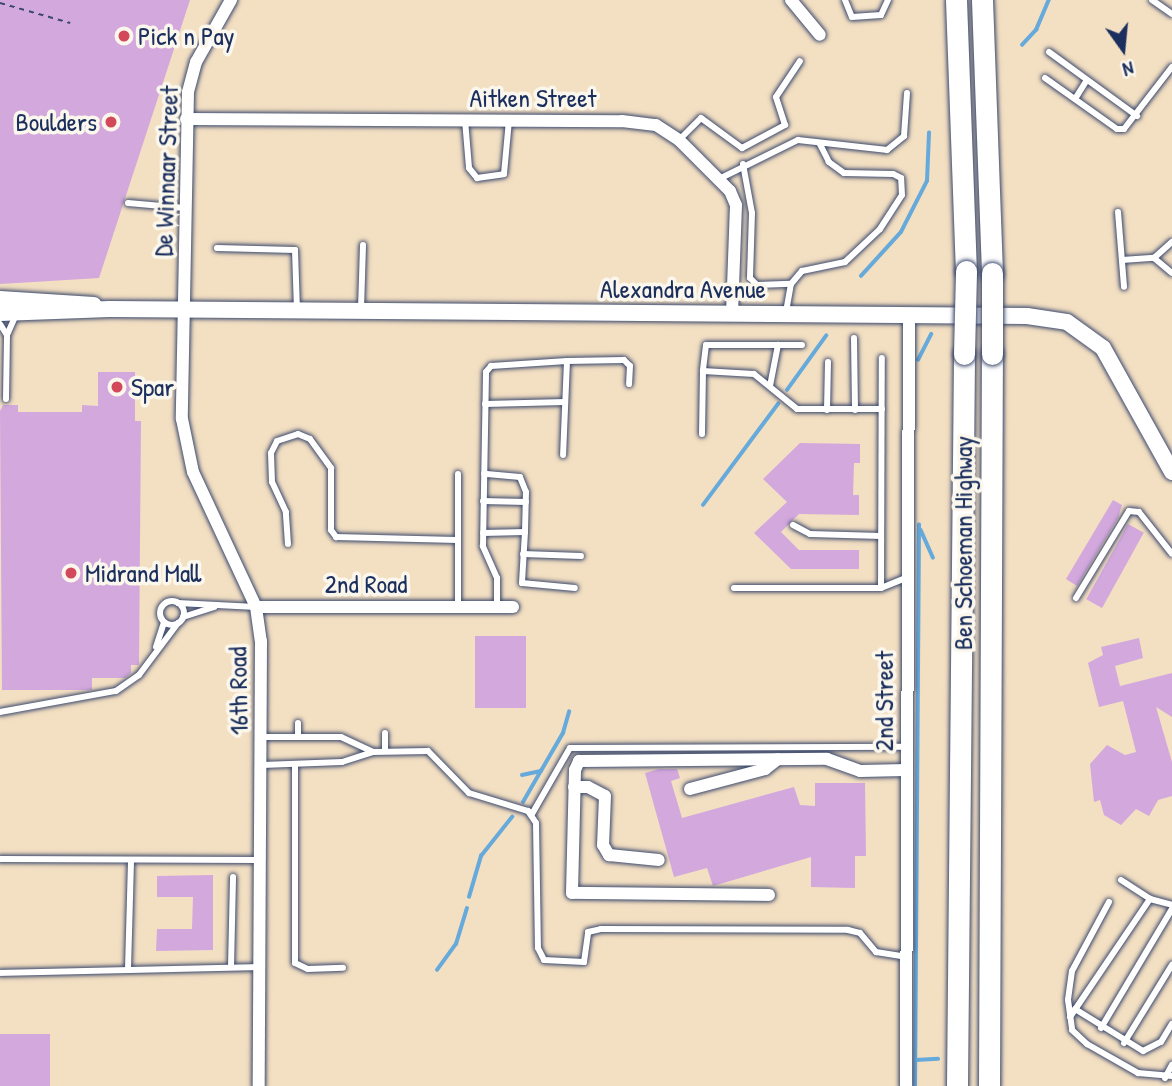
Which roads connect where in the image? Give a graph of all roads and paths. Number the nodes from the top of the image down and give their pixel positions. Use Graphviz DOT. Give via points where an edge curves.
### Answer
graph roads {
  1 [pos="231,0"];
  2 [pos="791,0"];
  3 [pos="845,0"];
  4 [pos="888,0"];
  5 [pos="956,0"];
  6 [pos="982,0"];
  7 [pos="1152,0"];
  8 [pos="0,3"];
  9 [pos="1172,14"];
  10 [pos="70,23"];
  11 [pos="820,35"];
  12 [pos="1049,52"];
  13 [pos="800,61"];
  14 [pos="1172,67"];
  15 [pos="1045,78"];
  16 [pos="1087,80"];
  17 [pos="908,93"];
  18 [pos="1075,99"];
  19 [pos="1137,116"];
  20 [pos="186,119"];
  21 [pos="464,120"];
  22 [pos="509,120"];
  23 [pos="679,140"];
  24 [pos="820,144"];
  25 [pos="743,164"];
  26 [pos="721,178"];
  27 [pos="128,203"];
  28 [pos="736,205"];
  29 [pos="752,205"];
  30 [pos="188,208"];
  31 [pos="1118,212"];
  32 [pos="735,239"];
  33 [pos="752,239"];
  34 [pos="1172,242"];
  35 [pos="363,245"];
  36 [pos="217,248"];
  37 [pos="1154,258"];
  38 [pos="1122,260"];
  39 [pos="1172,273"];
  40 [pos="791,284"];
  41 [pos="1124,287"];
  42 [pos="0,299"];
  43 [pos="110,309"];
  44 [pos="183,311"];
  45 [pos="297,312"];
  46 [pos="361,312"];
  47 [pos="0,313"];
  48 [pos="18,313"];
  49 [pos="732,313"];
  50 [pos="786,314"];
  51 [pos="909,316"];
  52 [pos="0,324"];
  53 [pos="7,335"];
  54 [pos="854,338"];
  55 [pos="778,345"];
  56 [pos="802,345"];
  57 [pos="882,358"];
  58 [pos="567,361"];
  59 [pos="828,362"];
  60 [pos="703,371"];
  61 [pos="629,384"];
  62 [pos="770,386"];
  63 [pos="6,399"];
  64 [pos="565,402"];
  65 [pos="485,404"];
  66 [pos="882,409"];
  67 [pos="827,410"];
  68 [pos="855,410"];
  69 [pos="702,434"];
  70 [pos="563,455"];
  71 [pos="1169,458"];
  72 [pos="1172,472"];
  73 [pos="458,474"];
  74 [pos="484,474"];
  75 [pos="483,501"];
  76 [pos="526,502"];
  77 [pos="793,525"];
  78 [pos="483,533"];
  79 [pos="525,533"];
  80 [pos="881,536"];
  81 [pos="457,540"];
  82 [pos="288,544"];
  83 [pos="523,554"];
  84 [pos="1172,554"];
  85 [pos="581,556"];
  86 [pos="908,577"];
  87 [pos="575,588"];
  88 [pos="734,588"];
  89 [pos="881,588"];
  90 [pos="1076,598"];
  91 [pos="178,603"];
  92 [pos="219,606"];
  93 [pos="256,607"];
  94 [pos="458,607"];
  95 [pos="496,607"];
  96 [pos="513,607"];
  97 [pos="181,620"];
  98 [pos="164,622"];
  99 [pos="154,652"];
  100 [pos="1,712"];
  101 [pos="298,723"];
  102 [pos="385,733"];
  103 [pos="262,737"];
  104 [pos="298,737"];
  105 [pos="907,747"];
  106 [pos="385,751"];
  107 [pos="373,752"];
  108 [pos="779,759"];
  109 [pos="295,764"];
  110 [pos="262,765"];
  111 [pos="906,770"];
  112 [pos="575,787"];
  113 [pos="690,789"];
  114 [pos="532,814"];
  115 [pos="0,859"];
  116 [pos="131,860"];
  117 [pos="262,860"];
  118 [pos="659,860"];
  119 [pos="233,877"];
  120 [pos="1121,880"];
  121 [pos="769,895"];
  122 [pos="1150,899"];
  123 [pos="1109,902"];
  124 [pos="1172,907"];
  125 [pos="906,957"];
  126 [pos="1172,965"];
  127 [pos="231,967"];
  128 [pos="261,967"];
  129 [pos="128,968"];
  130 [pos="343,968"];
  131 [pos="0,972"];
  132 [pos="1075,1009"];
  133 [pos="1070,1017"];
  134 [pos="1172,1024"];
  135 [pos="1101,1028"];
  136 [pos="1125,1043"];
  137 [pos="1172,1065"];
  138 [pos="1169,1077"];
  139 [pos="259,1086"];
  140 [pos="906,1086"];
  141 [pos="957,1086"];
  142 [pos="989,1086"];
  1 -- 20 [label="street, De Winnaar Street" via="191,76"];
  2 -- 11 [label="street"];
  3 -- 4 [label="lane" via="852,16 881,15"];
  5 -- 141 [label="highway, Ben Schoeman Highway, bridge" via="965,271"];
  6 -- 142 [label="highway, Ben Schoeman Highway, bridge" via="992,273"];
  7 -- 9 [label="lane"];
  8 -- 10 [label="path"];
  12 -- 16 [label="lane"];
  13 -- 23 [label="lane" via="776,97 785,125 742,148 701,118"];
  14 -- 19 [label="lane"];
  15 -- 18 [label="lane"];
  16 -- 18 [label="lane"];
  16 -- 19 [label="lane"];
  17 -- 24 [label="lane" via="904,136 894,147 861,150"];
  18 -- 19 [label="lane" via="1116,129 1124,130"];
  20 -- 21 [label="street, Aitken Street"];
  20 -- 30 [label="street, De Winnaar Street"];
  21 -- 22 [label="street, Aitken Street"];
  21 -- 22 [label="lane" via="469,168 477,178 505,174"];
  22 -- 23 [label="street, Aitken Street" via="646,122"];
  23 -- 26 [label="street, Aitken Street"];
  24 -- 25 [label="lane" via="788,142"];
  24 -- 40 [label="lane" via="829,162 844,173 901,178 902,195 880,229 845,262 811,268"];
  25 -- 26 [label="lane"];
  25 -- 29 [label="lane"];
  26 -- 28 [label="street, Aitken Street"];
  27 -- 30 [label="lane"];
  28 -- 29 [label="lane"];
  28 -- 32 [label="street"];
  29 -- 33 [label="lane"];
  30 -- 44 [label="street, De Winnaar Street"];
  31 -- 38 [label="lane"];
  32 -- 33 [label="lane"];
  32 -- 49 [label="street"];
  33 -- 40 [label="lane" via="748,272 753,283"];
  34 -- 37 [label="lane"];
  35 -- 46 [label="lane"];
  36 -- 45 [label="lane" via="295,250"];
  37 -- 38 [label="lane"];
  37 -- 39 [label="lane"];
  38 -- 41 [label="lane"];
  40 -- 50 [label="lane"];
  42 -- 43 [label="main road, Alexandra Avenue" via="74,300"];
  43 -- 44 [label="main road, Alexandra Avenue"];
  43 -- 48 [label="main road, Alexandra Avenue"];
  44 -- 45 [label="main road, Alexandra Avenue"];
  44 -- 93 [label="street, 16th Road" via="185,444 193,472"];
  45 -- 46 [label="main road, Alexandra Avenue"];
  46 -- 49 [label="main road, Alexandra Avenue"];
  47 -- 48 [label="main road, Alexandra Avenue"];
  48 -- 53 [label="lane"];
  49 -- 50 [label="main road, Alexandra Avenue"];
  50 -- 51 [label="main road, Alexandra Avenue"];
  51 -- 71 [label="main road, Alexandra Avenue" via="1027,316 1082,329 1113,361"];
  51 -- 86 [label="street, 2nd Street"];
  52 -- 53 [label="lane"];
  53 -- 63 [label="lane"];
  54 -- 68 [label="lane"];
  55 -- 56 [label="lane"];
  55 -- 60 [label="lane" via="706,345"];
  55 -- 62 [label="lane"];
  57 -- 66 [label="lane"];
  58 -- 61 [label="lane" via="624,360 630,366"];
  58 -- 64 [label="lane"];
  58 -- 65 [label="lane" via="491,366 486,372"];
  59 -- 67 [label="lane"];
  60 -- 62 [label="lane" via="754,374"];
  60 -- 69 [label="lane"];
  62 -- 67 [label="lane" via="797,409"];
  64 -- 65 [label="lane"];
  64 -- 70 [label="lane"];
  65 -- 74 [label="lane"];
  66 -- 68 [label="lane"];
  66 -- 80 [label="lane"];
  67 -- 68 [label="lane"];
  71 -- 72 [label="main road, Alexandra Avenue"];
  73 -- 81 [label="lane"];
  74 -- 75 [label="lane"];
  74 -- 76 [label="lane" via="520,477"];
  75 -- 76 [label="lane"];
  75 -- 78 [label="lane"];
  76 -- 79 [label="lane"];
  77 -- 80 [label="lane" via="804,534"];
  78 -- 79 [label="lane"];
  78 -- 95 [label="lane" via="485,557 497,578"];
  79 -- 83 [label="lane"];
  80 -- 89 [label="lane"];
  81 -- 82 [label="lane" via="336,537 331,530 331,468 310,439 298,434 277,441 271,453 272,482 288,521"];
  81 -- 94 [label="lane"];
  83 -- 85 [label="lane"];
  83 -- 87 [label="lane" via="521,579 526,586"];
  84 -- 90 [label="lane" via="1139,512 1129,511"];
  86 -- 89 [label="lane"];
  86 -- 105 [label="street, 2nd Street"];
  88 -- 89 [label="lane"];
  91 -- 92 [label="lane, 2nd Road"];
  91 -- 97 [label="lane"];
  91 -- 98 [label="lane" via="163,605"];
  92 -- 93 [label="lane, 2nd Road"];
  92 -- 97 [label="lane, 2nd Road"];
  93 -- 94 [label="street, 2nd Road"];
  93 -- 103 [label="street, 16th Road"];
  94 -- 95 [label="street, 2nd Road"];
  95 -- 96 [label="street, 2nd Road"];
  97 -- 98 [label="lane"];
  97 -- 99 [label="lane"];
  98 -- 99 [label="lane"];
  99 -- 100 [label="lane" via="139,675 116,691"];
  101 -- 104 [label="lane"];
  102 -- 106 [label="lane"];
  103 -- 104 [label="lane"];
  103 -- 110 [label="street, 16th Road"];
  104 -- 107 [label="lane" via="341,737"];
  105 -- 111 [label="street, 2nd Street"];
  105 -- 114 [label="lane" via="570,748"];
  106 -- 107 [label="lane"];
  106 -- 114 [label="lane" via="428,751 469,793"];
  107 -- 109 [label="lane" via="342,762"];
  108 -- 111 [label="street" via="827,759 860,771"];
  108 -- 112 [label="street" via="584,758 575,770"];
  108 -- 113 [label="street" via="765,769"];
  109 -- 110 [label="lane"];
  109 -- 130 [label="lane" via="295,963 308,969"];
  110 -- 117 [label="street, 16th Road"];
  111 -- 125 [label="street, 2nd Street"];
  112 -- 118 [label="street" via="605,796 603,845 609,855"];
  112 -- 121 [label="street" via="572,893"];
  114 -- 125 [label="lane" via="538,948 544,960 583,962 587,932 601,929 848,930 860,933 876,952"];
  115 -- 116 [label="lane"];
  116 -- 117 [label="lane"];
  116 -- 129 [label="lane"];
  117 -- 128 [label="street, 16th Road"];
  119 -- 127 [label="lane"];
  120 -- 122 [label="lane"];
  122 -- 124 [label="lane"];
  122 -- 132 [label="lane"];
  123 -- 133 [label="lane" via="1072,971"];
  124 -- 135 [label="lane"];
  125 -- 140 [label="street, 2nd Street"];
  126 -- 136 [label="lane"];
  127 -- 128 [label="lane"];
  127 -- 129 [label="lane"];
  128 -- 139 [label="street, 16th Road"];
  129 -- 131 [label="lane"];
  132 -- 133 [label="lane"];
  132 -- 135 [label="lane"];
  133 -- 138 [label="lane" via="1074,1034 1087,1044 1138,1073"];
  134 -- 136 [label="lane" via="1150,1051"];
  135 -- 136 [label="lane"];
  137 -- 138 [label="lane"];
}
